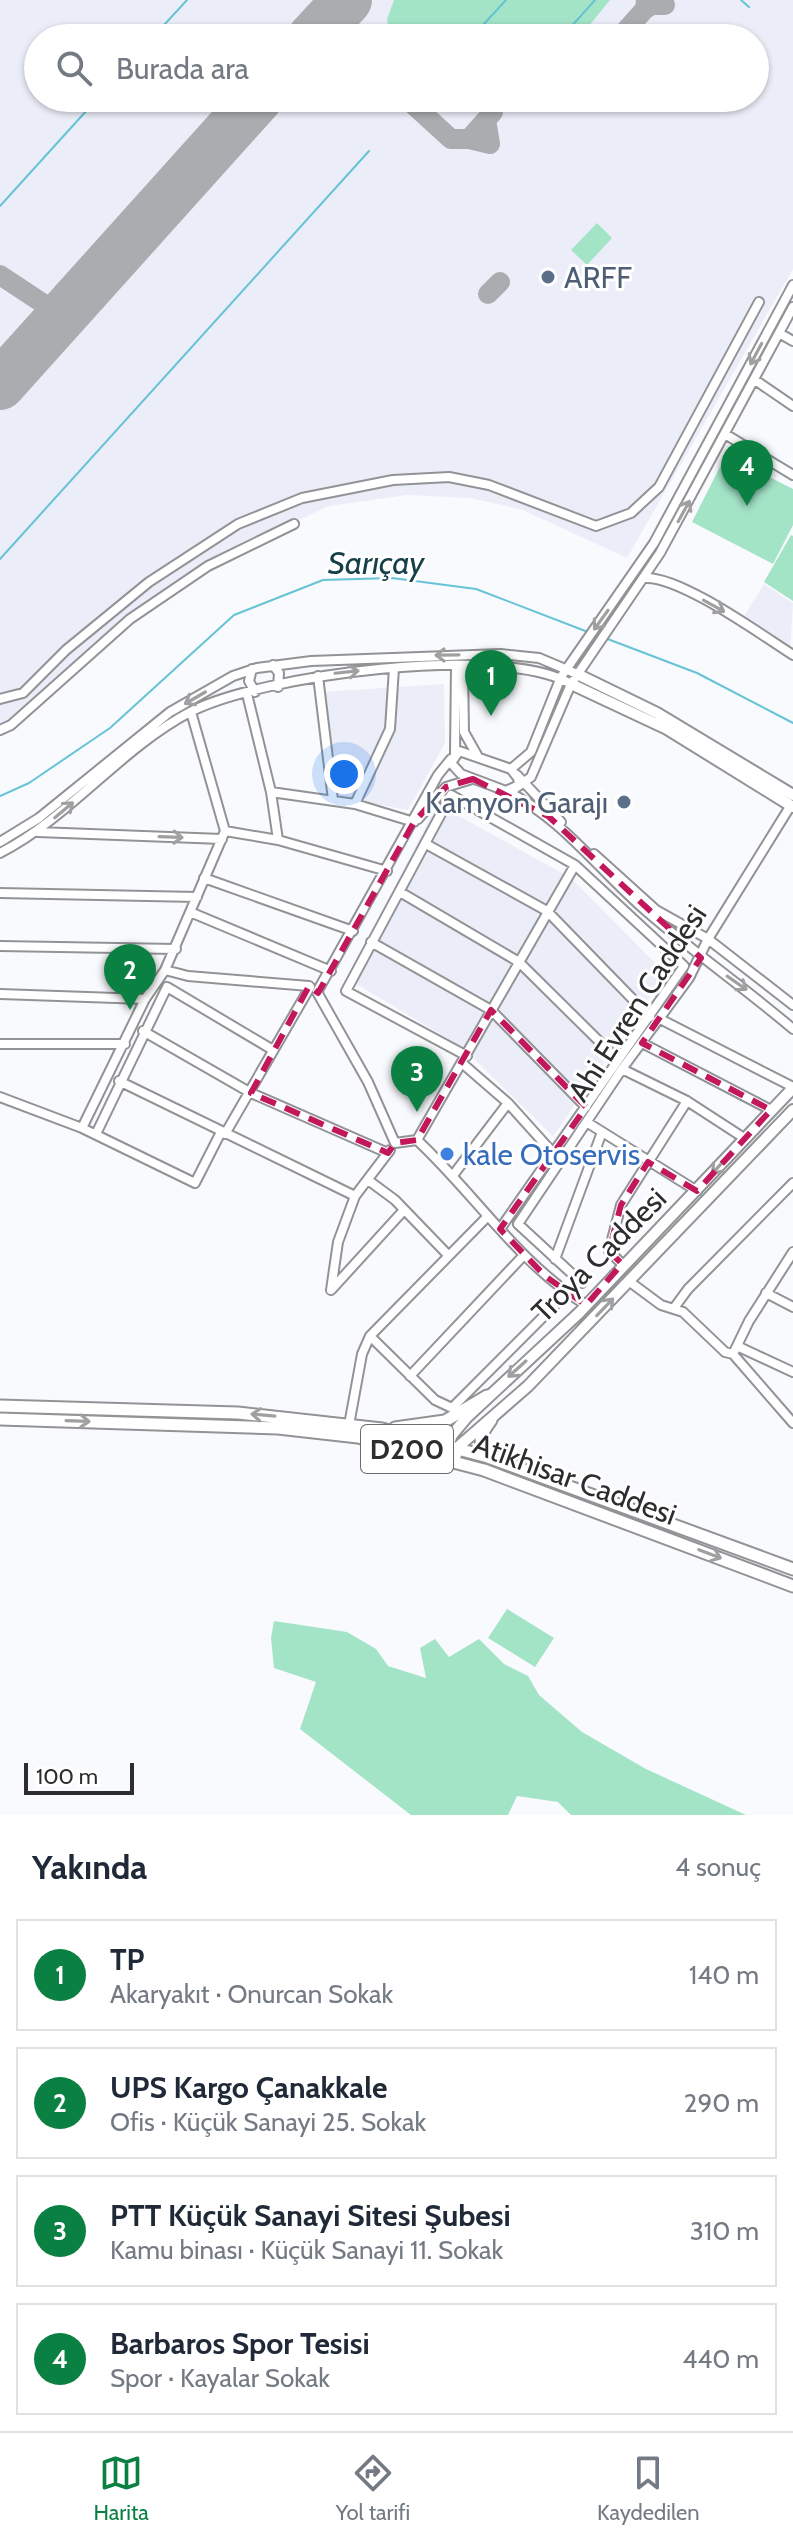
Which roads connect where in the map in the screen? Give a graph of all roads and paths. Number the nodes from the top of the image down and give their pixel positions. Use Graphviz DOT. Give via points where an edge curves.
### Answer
graph roads {
  1 [pos="793,285"];
  2 [pos="759,302"];
  3 [pos="793,307"];
  4 [pos="779,333"];
  5 [pos="793,341"];
  6 [pos="755,380"];
  7 [pos="793,406"];
  8 [pos="725,434"];
  9 [pos="793,475"];
  10 [pos="294,524"];
  11 [pos="644,578"];
  12 [pos="793,655"];
  13 [pos="273,665"];
  14 [pos="460,666"];
  15 [pos="568,666"];
  16 [pos="394,668"];
  17 [pos="252,669"];
  18 [pos="576,675"];
  19 [pos="318,676"];
  20 [pos="561,677"];
  21 [pos="278,687"];
  22 [pos="251,693"];
  23 [pos="0,699"];
  24 [pos="191,712"];
  25 [pos="0,730"];
  26 [pos="477,755"];
  27 [pos="453,756"];
  28 [pos="514,772"];
  29 [pos="473,779"];
  30 [pos="527,783"];
  31 [pos="509,790"];
  32 [pos="271,792"];
  33 [pos="333,800"];
  34 [pos="792,802"];
  35 [pos="355,804"];
  36 [pos="414,822"];
  37 [pos="37,832"];
  38 [pos="223,835"];
  39 [pos="278,840"];
  40 [pos="0,842"];
  41 [pos="426,844"];
  42 [pos="0,853"];
  43 [pos="575,865"];
  44 [pos="387,871"];
  45 [pos="204,878"];
  46 [pos="400,892"];
  47 [pos="0,893"];
  48 [pos="197,897"];
  49 [pos="547,911"];
  50 [pos="190,912"];
  51 [pos="353,931"];
  52 [pos="708,939"];
  53 [pos="371,942"];
  54 [pos="0,946"];
  55 [pos="176,949"];
  56 [pos="701,958"];
  57 [pos="519,962"];
  58 [pos="165,970"];
  59 [pos="331,971"];
  60 [pos="309,986"];
  61 [pos="317,992"];
  62 [pos="0,994"];
  63 [pos="145,999"];
  64 [pos="793,1005"];
  65 [pos="491,1010"];
  66 [pos="650,1017"];
  67 [pos="660,1019"];
  68 [pos="793,1029"];
  69 [pos="143,1031"];
  70 [pos="642,1043"];
  71 [pos="0,1044"];
  72 [pos="125,1044"];
  73 [pos="273,1050"];
  74 [pos="617,1059"];
  75 [pos="465,1060"];
  76 [pos="622,1069"];
  77 [pos="119,1081"];
  78 [pos="793,1087"];
  79 [pos="251,1093"];
  80 [pos="0,1097"];
  81 [pos="687,1101"];
  82 [pos="508,1103"];
  83 [pos="586,1107"];
  84 [pos="771,1110"];
  85 [pos="793,1110"];
  86 [pos="588,1123"];
  87 [pos="82,1128"];
  88 [pos="602,1132"];
  89 [pos="223,1133"];
  90 [pos="96,1134"];
  91 [pos="744,1138"];
  92 [pos="417,1140"];
  93 [pos="395,1143"];
  94 [pos="388,1153"];
  95 [pos="553,1153"];
  96 [pos="648,1162"];
  97 [pos="454,1174"];
  98 [pos="368,1180"];
  99 [pos="793,1183"];
  100 [pos="697,1191"];
  101 [pos="355,1196"];
  102 [pos="404,1210"];
  103 [pos="488,1216"];
  104 [pos="500,1229"];
  105 [pos="792,1254"];
  106 [pos="448,1255"];
  107 [pos="524,1255"];
  108 [pos="555,1259"];
  109 [pos="622,1264"];
  110 [pos="630,1282"];
  111 [pos="582,1283"];
  112 [pos="567,1293"];
  113 [pos="766,1293"];
  114 [pos="586,1305"];
  115 [pos="793,1307"];
  116 [pos="674,1308"];
  117 [pos="370,1336"];
  118 [pos="735,1350"];
  119 [pos="793,1372"];
  120 [pos="410,1376"];
  121 [pos="487,1396"];
  122 [pos="0,1406"];
  123 [pos="0,1419"];
  124 [pos="491,1420"];
  125 [pos="793,1423"];
  126 [pos="349,1425"];
  127 [pos="382,1429"];
  128 [pos="453,1446"];
  129 [pos="488,1457"];
  130 [pos="449,1460"];
  131 [pos="793,1569"];
  132 [pos="793,1586"];
  1 -- 15 [label="street, one-way" via="634,575"];
  2 -- 23 [label="street" via="659,487 631,513 596,526 489,485 449,477 393,480 302,498 238,524 149,582 23,693"];
  3 -- 4 [label="street"];
  4 -- 5 [label="street"];
  4 -- 6 [label="street"];
  6 -- 7 [label="street"];
  6 -- 8 [label="street"];
  8 -- 9 [label="street"];
  11 -- 8 [label="street, one-way"];
  10 -- 25 [label="street" via="208,566 130,619"];
  11 -- 12 [label="street, one-way" via="660,576"];
  11 -- 18 [label="street"];
  15 -- 13 [label="street, one-way" via="501,654"];
  13 -- 17 [label="street"];
  13 -- 21 [label="street" via="279,673"];
  14 -- 16 [label="street"];
  14 -- 20 [label="street" via="519,666"];
  14 -- 26 [label="street" via="464,732"];
  14 -- 27 [label="street"];
  15 -- 18 [label="street"];
  15 -- 20 [label="street"];
  19 -- 16 [label="street, one-way"];
  16 -- 35 [label="street" via="390,729"];
  17 -- 22 [label="street"];
  17 -- 40 [label="street, one-way" via="170,712 39,818"];
  18 -- 20 [label="street"];
  18 -- 30 [label="street"];
  18 -- 34 [label="main road"];
  19 -- 21 [label="street"];
  19 -- 33 [label="street"];
  20 -- 28 [label="street" via="535,745"];
  21 -- 22 [label="street"];
  22 -- 24 [label="street"];
  22 -- 32 [label="street"];
  37 -- 24 [label="street, one-way" via="151,738"];
  24 -- 38 [label="street"];
  26 -- 27 [label="street"];
  26 -- 28 [label="street"];
  27 -- 29 [label="street" via="455,770"];
  27 -- 36 [label="street"];
  28 -- 30 [label="street"];
  28 -- 31 [label="street" via="519,785"];
  29 -- 31 [label="street"];
  29 -- 36 [label="street" via="446,787"];
  30 -- 31 [label="street"];
  30 -- 52 [label="street" via="656,910"];
  31 -- 56 [label="street" via="548,816"];
  32 -- 33 [label="street"];
  32 -- 39 [label="street"];
  33 -- 35 [label="street"];
  34 -- 52 [label="street, Ahi Evren Caddesi"];
  35 -- 36 [label="street"];
  36 -- 44 [label="street"];
  37 -- 38 [label="street, one-way"];
  37 -- 42 [label="street"];
  38 -- 39 [label="street"];
  38 -- 45 [label="street"];
  39 -- 44 [label="street"];
  41 -- 43 [label="street" via="451,795"];
  41 -- 46 [label="street"];
  41 -- 49 [label="street"];
  43 -- 49 [label="street"];
  43 -- 66 [label="street" via="684,966"];
  44 -- 51 [label="street"];
  45 -- 48 [label="street"];
  45 -- 51 [label="street"];
  46 -- 53 [label="street"];
  46 -- 57 [label="street"];
  47 -- 48 [label="street"];
  48 -- 50 [label="street"];
  49 -- 57 [label="street"];
  49 -- 66 [label="street"];
  50 -- 55 [label="street"];
  50 -- 59 [label="street"];
  51 -- 59 [label="street"];
  52 -- 56 [label="street, Ahi Evren Caddesi"];
  52 -- 64 [label="street"];
  53 -- 65 [label="street"];
  53 -- 75 [label="street" via="346,991"];
  54 -- 55 [label="street"];
  55 -- 58 [label="street"];
  56 -- 67 [label="street, Ahi Evren Caddesi"];
  56 -- 68 [label="street, one-way"];
  57 -- 65 [label="street"];
  57 -- 74 [label="street"];
  58 -- 60 [label="street"];
  58 -- 63 [label="street"];
  59 -- 61 [label="street"];
  60 -- 61 [label="street"];
  60 -- 73 [label="street"];
  61 -- 93 [label="street" via="368,1082"];
  62 -- 63 [label="street"];
  63 -- 72 [label="street"];
  65 -- 75 [label="street"];
  65 -- 83 [label="street"];
  66 -- 74 [label="street"];
  67 -- 70 [label="street, Ahi Evren Caddesi"];
  67 -- 78 [label="street"];
  69 -- 73 [label="street" via="167,987"];
  69 -- 77 [label="street"];
  69 -- 79 [label="street"];
  70 -- 76 [label="street, Ahi Evren Caddesi"];
  70 -- 84 [label="street"];
  71 -- 72 [label="street"];
  72 -- 87 [label="street"];
  73 -- 79 [label="street"];
  74 -- 83 [label="street"];
  75 -- 82 [label="street"];
  75 -- 92 [label="street"];
  76 -- 81 [label="street"];
  76 -- 86 [label="street, Ahi Evren Caddesi"];
  77 -- 89 [label="street"];
  77 -- 90 [label="street"];
  78 -- 84 [label="main road, Troya Caddesi"];
  79 -- 89 [label="street"];
  79 -- 94 [label="street"];
  80 -- 87 [label="street"];
  81 -- 91 [label="street"];
  81 -- 96 [label="street"];
  82 -- 95 [label="street"];
  82 -- 97 [label="street"];
  83 -- 95 [label="street"];
  84 -- 91 [label="main road, Troya Caddesi"];
  85 -- 110 [label="main road, Troya Caddesi"];
  86 -- 88 [label="street"];
  86 -- 108 [label="street, Ahi Evren Caddesi" via="518,1224"];
  87 -- 90 [label="street"];
  88 -- 96 [label="street"];
  88 -- 108 [label="street"];
  89 -- 90 [label="street" via="195,1183"];
  89 -- 101 [label="street"];
  91 -- 100 [label="main road, Troya Caddesi, one-way"];
  92 -- 93 [label="street"];
  92 -- 97 [label="street"];
  93 -- 94 [label="street"];
  94 -- 98 [label="street"];
  95 -- 104 [label="street"];
  96 -- 100 [label="street"];
  96 -- 109 [label="street" via="621,1205 609,1251"];
  97 -- 103 [label="street"];
  98 -- 101 [label="street"];
  98 -- 102 [label="street"];
  99 -- 116 [label="street"];
  100 -- 109 [label="main road, Troya Caddesi"];
  101 -- 102 [label="street" via="338,1242 331,1290"];
  102 -- 106 [label="street"];
  103 -- 104 [label="street"];
  103 -- 106 [label="street"];
  104 -- 107 [label="street"];
  105 -- 113 [label="street"];
  106 -- 117 [label="street"];
  107 -- 112 [label="street"];
  107 -- 120 [label="street"];
  108 -- 111 [label="street"];
  109 -- 114 [label="main road, Troya Caddesi"];
  110 -- 116 [label="street" via="661,1305"];
  124 -- 110 [label="main road, Troya Caddesi, one-way"];
  112 -- 114 [label="street"];
  112 -- 120 [label="street" via="452,1408"];
  113 -- 115 [label="street"];
  113 -- 118 [label="street"];
  114 -- 121 [label="main road, Troya Caddesi, one-way"];
  116 -- 118 [label="street" via="725,1352"];
  117 -- 120 [label="street"];
  117 -- 126 [label="street"];
  118 -- 119 [label="street"];
  118 -- 125 [label="street"];
  121 -- 127 [label="highway" via="445,1421"];
  121 -- 128 [label="main road, Troya Caddesi"];
  126 -- 122 [label="highway, Atikhisar Caddesi / D200, one-way" via="238,1413"];
  123 -- 130 [label="highway, Atikhisar Caddesi / D200, one-way" via="323,1432"];
  124 -- 128 [label="main road, Troya Caddesi"];
  124 -- 129 [label="highway" via="480,1435"];
  126 -- 127 [label="highway, Atikhisar Caddesi / D200"];
  127 -- 128 [label="highway, Atikhisar Caddesi / D200"];
  128 -- 129 [label="highway, Atikhisar Caddesi / D200"];
  128 -- 130 [label="main road, Troya Caddesi"];
  129 -- 131 [label="highway, Atikhisar Caddesi / D200"];
  130 -- 132 [label="highway, Atikhisar Caddesi / D200, one-way"];
}
